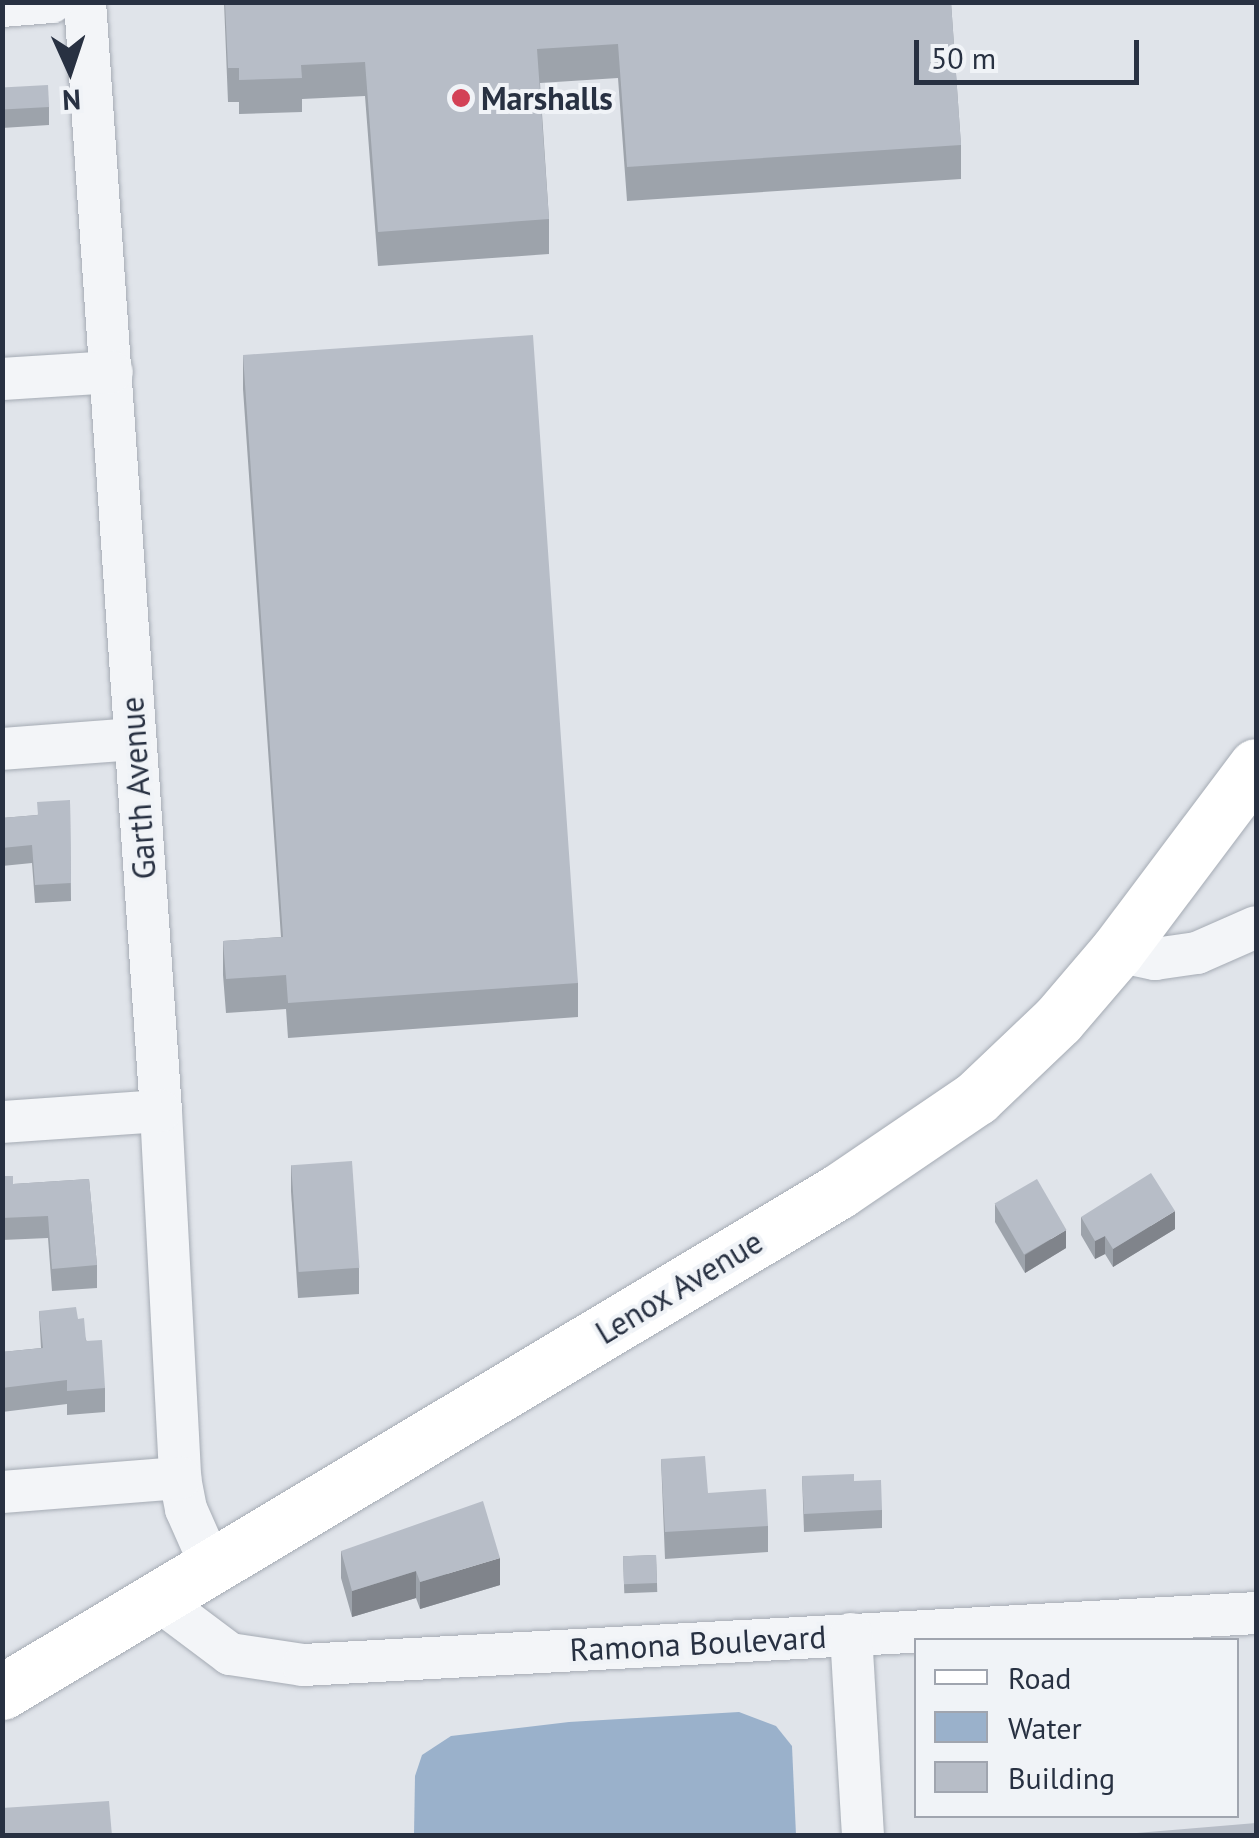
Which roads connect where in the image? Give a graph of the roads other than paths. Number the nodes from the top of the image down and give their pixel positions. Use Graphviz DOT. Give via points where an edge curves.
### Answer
graph roads {
  1 [pos="52,2"];
  2 [pos="86,2"];
  3 [pos="2,6"];
  4 [pos="112,372"];
  5 [pos="2,378"];
  6 [pos="134,740"];
  7 [pos="2,749"];
  8 [pos="1256,766"];
  9 [pos="1252,934"];
  10 [pos="1117,951"];
  11 [pos="161,1111"];
  12 [pos="2,1122"];
  13 [pos="180,1478"];
  14 [pos="2,1492"];
  15 [pos="212,1568"];
  16 [pos="158,1600"];
  17 [pos="1256,1613"];
  18 [pos="850,1634"];
  19 [pos="2,1692"];
  20 [pos="864,1836"];
  1 -- 3 [label="street"];
  2 -- 4 [label="street, Garth Avenue"];
  4 -- 5 [label="street"];
  4 -- 6 [label="street, Garth Avenue"];
  6 -- 7 [label="street"];
  6 -- 11 [label="street, Garth Avenue"];
  8 -- 10 [label="main road, Lenox Avenue"];
  9 -- 10 [label="street" via="1197,954 1154,959"];
  10 -- 15 [label="main road, Lenox Avenue" via="1058,1020 976,1098 891,1158"];
  11 -- 12 [label="street"];
  11 -- 13 [label="street, Garth Avenue"];
  13 -- 14 [label="street"];
  13 -- 15 [label="street, Garth Avenue"];
  15 -- 16 [label="main road, Lenox Avenue"];
  16 -- 18 [label="street, Ramona Boulevard" via="230,1654 303,1665"];
  16 -- 19 [label="main road, Lenox Avenue"];
  17 -- 18 [label="street, Ramona Boulevard"];
  18 -- 20 [label="street"];
}
